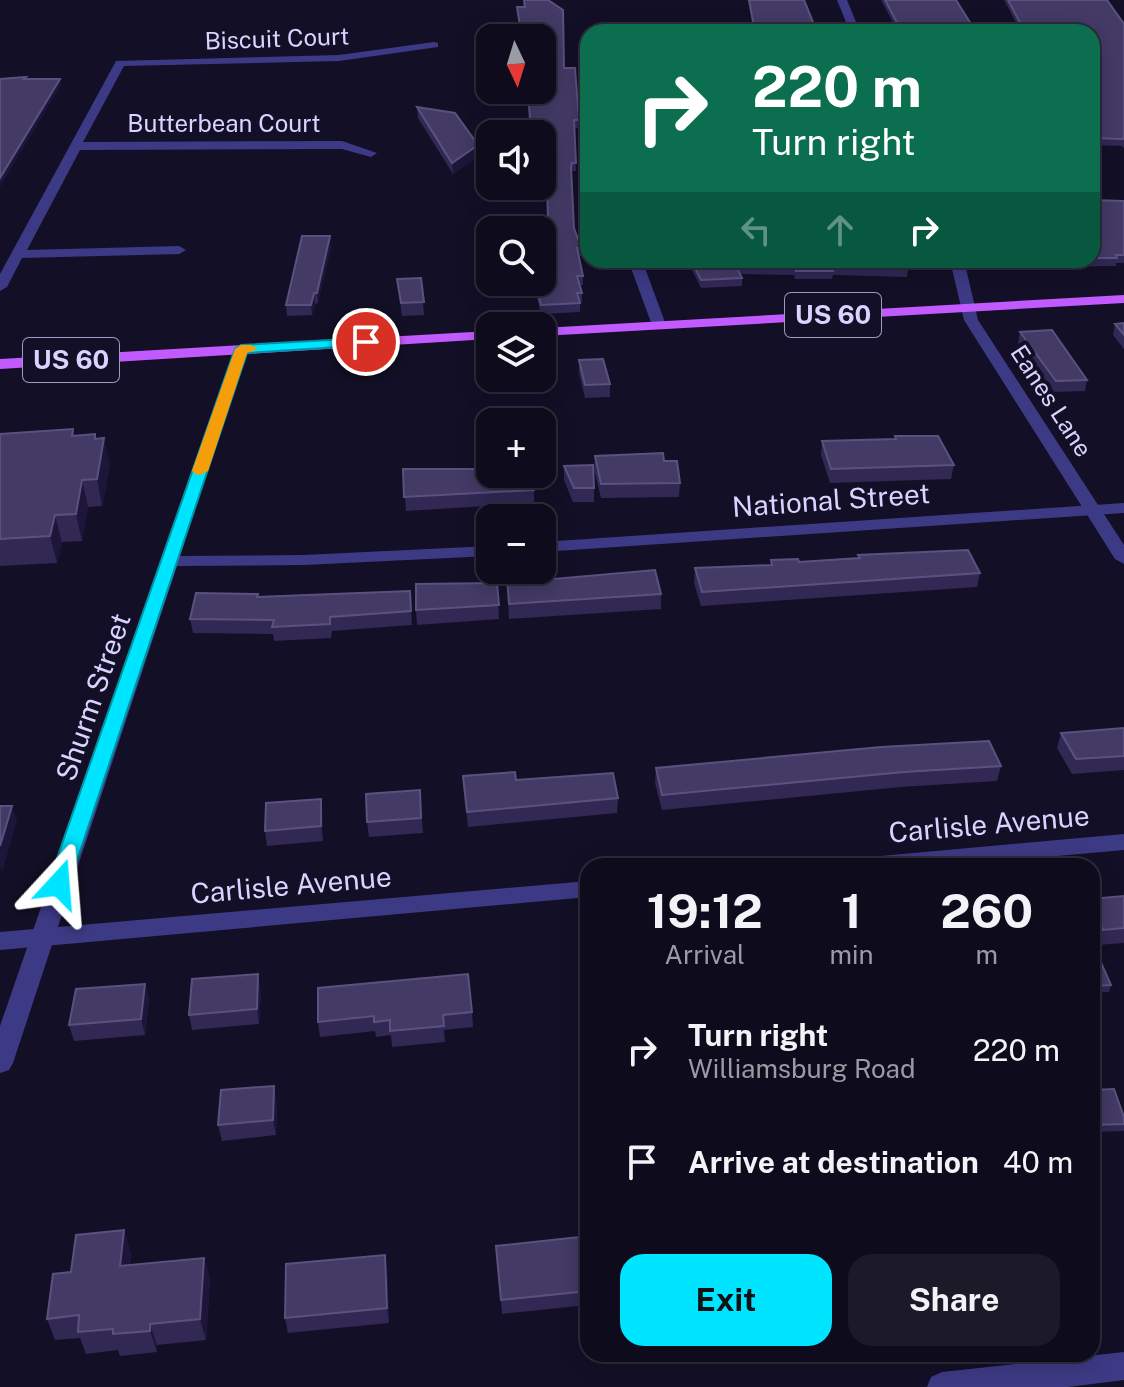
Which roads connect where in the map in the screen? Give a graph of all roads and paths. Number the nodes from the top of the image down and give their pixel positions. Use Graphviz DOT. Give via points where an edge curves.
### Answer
graph roads {
  1 [pos="842,0"];
  2 [pos="852,24"];
  3 [pos="434,45"];
  4 [pos="75,146"];
  5 [pos="371,153"];
  6 [pos="179,250"];
  7 [pos="18,254"];
  8 [pos="638,268"];
  9 [pos="959,268"];
  10 [pos="0,287"];
  11 [pos="1124,299"];
  12 [pos="966,307"];
  13 [pos="659,325"];
  14 [pos="556,331"];
  15 [pos="476,336"];
  16 [pos="241,349"];
  17 [pos="0,364"];
  18 [pos="1124,508"];
  19 [pos="1092,511"];
  20 [pos="556,546"];
  21 [pos="476,552"];
  22 [pos="1124,559"];
  23 [pos="169,561"];
  24 [pos="1124,842"];
  25 [pos="947,858"];
  26 [pos="580,890"];
  27 [pos="42,937"];
  28 [pos="0,941"];
  29 [pos="0,1063"];
  30 [pos="1124,1366"];
  31 [pos="942,1387"];
  1 -- 2 [label="street"];
  3 -- 4 [label="street, Biscuit Court" via="325,59 120,63"];
  4 -- 5 [label="street, Butterbean Court" via="342,145"];
  4 -- 7 [label="street"];
  6 -- 7 [label="street"];
  7 -- 10 [label="street"];
  8 -- 13 [label="street"];
  9 -- 12 [label="street, Eanes Lane"];
  11 -- 12 [label="main road, US 60"];
  12 -- 13 [label="main road, US 60"];
  12 -- 19 [label="street, Eanes Lane"];
  13 -- 14 [label="main road, US 60"];
  15 -- 16 [label="main road, US 60"];
  16 -- 17 [label="main road, US 60"];
  16 -- 23 [label="street, Shurm Street"];
  18 -- 19 [label="street, National Street"];
  19 -- 20 [label="street, National Street"];
  19 -- 22 [label="street, Eanes Lane"];
  21 -- 23 [label="street"];
  23 -- 27 [label="street, Shurm Street"];
  24 -- 25 [label="street, Carlisle Avenue"];
  26 -- 27 [label="street, Carlisle Avenue"];
  27 -- 28 [label="street, Carlisle Avenue"];
  27 -- 29 [label="street, Shurm Street"];
  30 -- 31 [label="street"];
}
